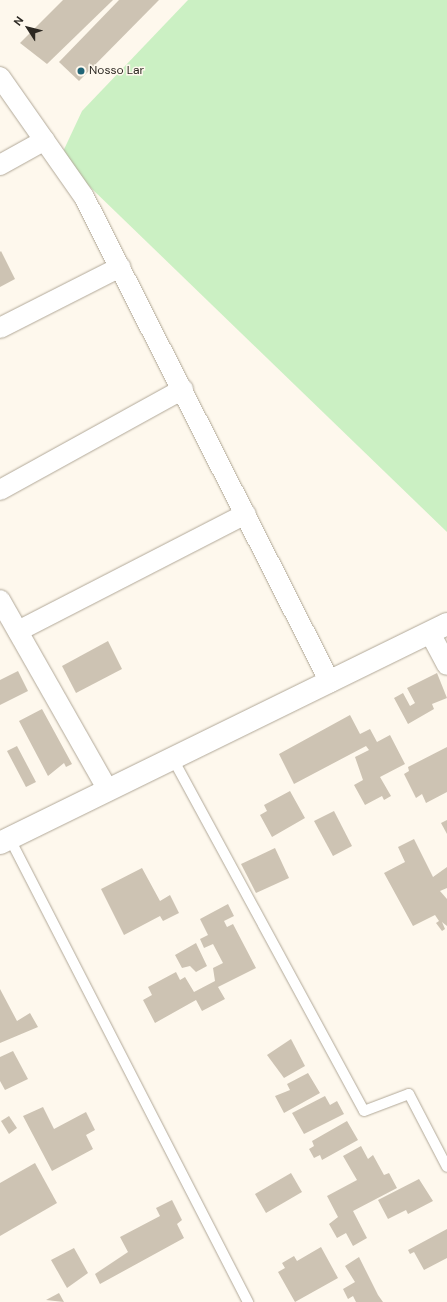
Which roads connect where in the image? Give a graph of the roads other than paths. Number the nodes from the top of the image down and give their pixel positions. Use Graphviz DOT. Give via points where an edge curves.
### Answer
graph roads {
  1 [pos="0,77"];
  2 [pos="45,140"];
  3 [pos="0,165"];
  4 [pos="120,267"];
  5 [pos="0,328"];
  6 [pos="183,389"];
  7 [pos="0,490"];
  8 [pos="246,514"];
  9 [pos="0,600"];
  10 [pos="439,629"];
  11 [pos="18,631"];
  12 [pos="447,665"];
  13 [pos="330,682"];
  14 [pos="173,759"];
  15 [pos="108,790"];
  16 [pos="5,841"];
  17 [pos="447,1167"];
  18 [pos="248,1302"];
  1 -- 2 [label="street"];
  2 -- 3 [label="street"];
  2 -- 4 [label="street" via="84,197"];
  4 -- 5 [label="street"];
  4 -- 6 [label="street"];
  6 -- 7 [label="street"];
  6 -- 8 [label="street"];
  8 -- 11 [label="street"];
  8 -- 13 [label="street"];
  9 -- 11 [label="street"];
  10 -- 12 [label="street"];
  10 -- 13 [label="street"];
  11 -- 15 [label="street"];
  13 -- 14 [label="street"];
  14 -- 15 [label="street"];
  14 -- 17 [label="lane" via="364,1111 409,1094"];
  15 -- 16 [label="street"];
  16 -- 18 [label="lane"];
}
